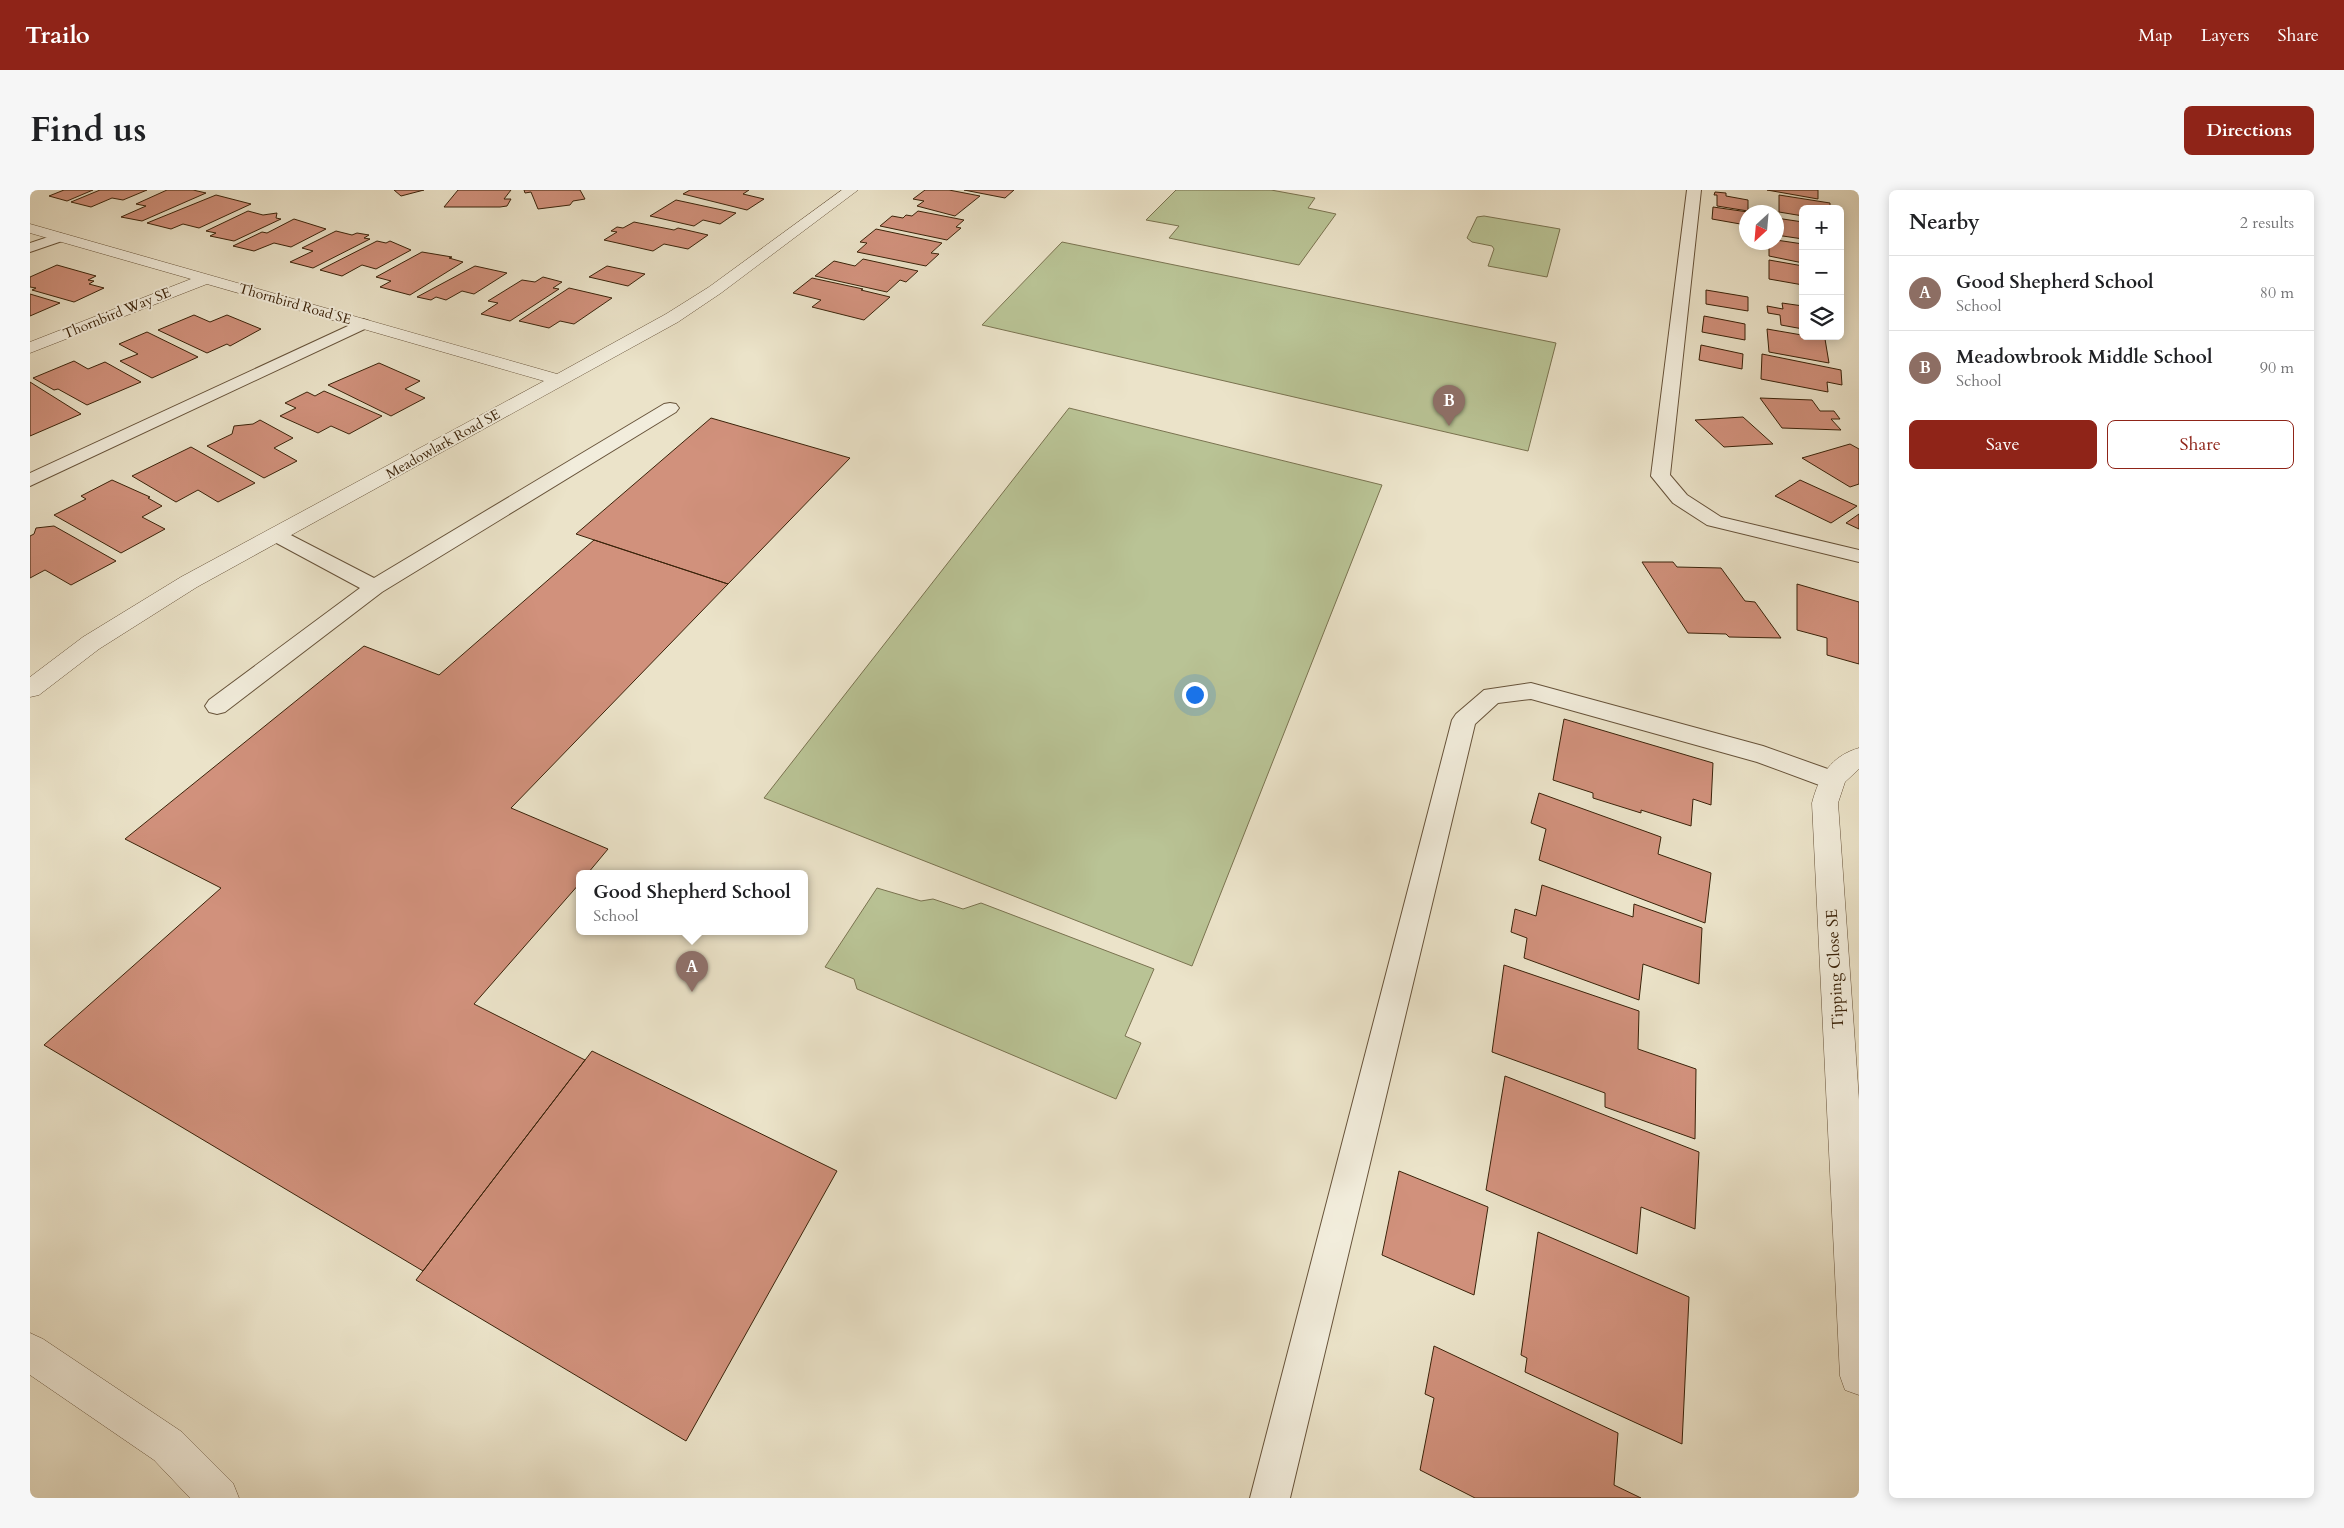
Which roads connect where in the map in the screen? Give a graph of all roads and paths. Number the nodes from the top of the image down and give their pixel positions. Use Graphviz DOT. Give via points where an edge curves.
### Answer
graph roads {
  1 [pos="851,190"];
  2 [pos="1694,190"];
  3 [pos="30,228"];
  4 [pos="60,237"];
  5 [pos="30,248"];
  6 [pos="205,278"];
  7 [pos="363,324"];
  8 [pos="30,348"];
  9 [pos="560,380"];
  10 [pos="670,408"];
  11 [pos="30,480"];
  12 [pos="276,535"];
  13 [pos="1859,556"];
  14 [pos="375,587"];
  15 [pos="30,689"];
  16 [pos="217,706"];
  17 [pos="1859,757"];
  18 [pos="1830,780"];
  19 [pos="30,1352"];
  20 [pos="1859,1376"];
  21 [pos="218,1498"];
  22 [pos="1270,1498"];
  1 -- 9 [label="street, Meadowlark Road SE" via="715,290 672,318"];
  2 -- 13 [label="lane" via="1660,476 1680,499 1714,521"];
  3 -- 4 [label="street, Thornbird Road SE"];
  4 -- 5 [label="lane"];
  4 -- 6 [label="street, Thornbird Road SE"];
  6 -- 7 [label="street, Thornbird Road SE"];
  6 -- 8 [label="street, Thornbird Way SE"];
  7 -- 9 [label="street, Thornbird Road SE"];
  7 -- 11 [label="lane"];
  9 -- 12 [label="street, Meadowlark Road SE"];
  10 -- 14 [label="lane"];
  12 -- 14 [label="lane"];
  12 -- 15 [label="street, Meadowlark Road SE" via="189,582 91,643"];
  14 -- 16 [label="lane"];
  17 -- 18 [label="street"];
  18 -- 20 [label="street, Tipping Close SE" via="1825,803"];
  18 -- 22 [label="lane" via="1764,755 1531,690 1492,696 1464,720"];
  19 -- 21 [label="street" via="168,1446"];
}
